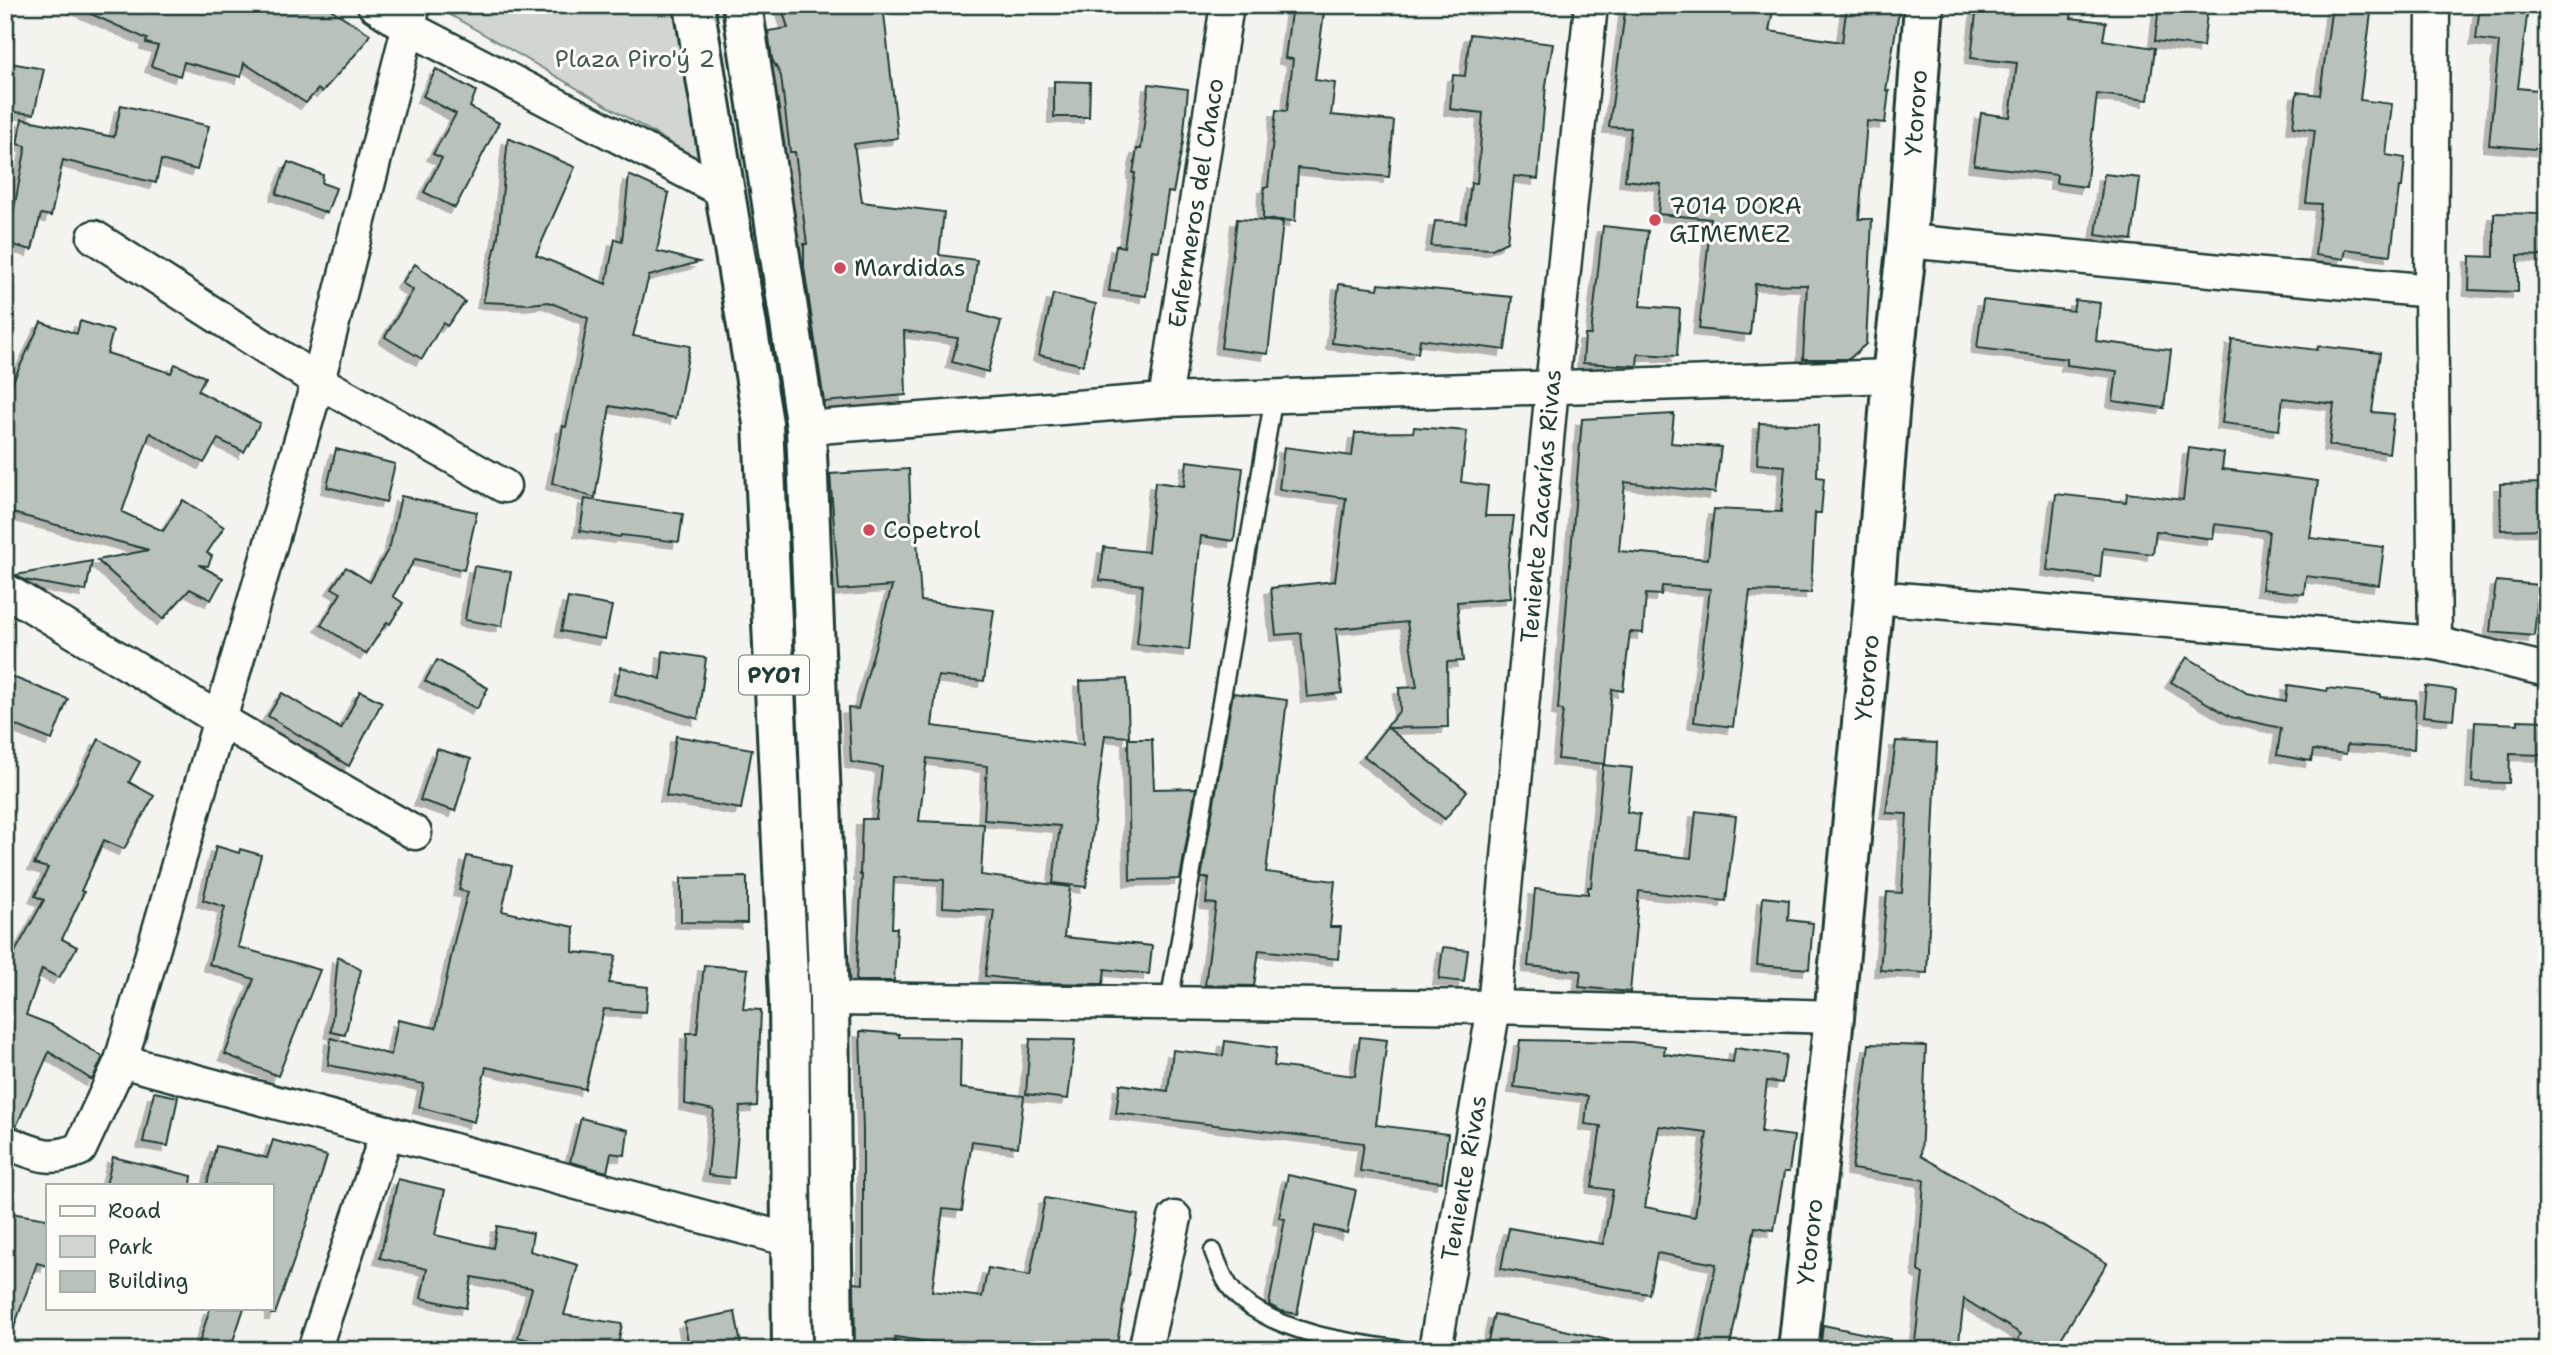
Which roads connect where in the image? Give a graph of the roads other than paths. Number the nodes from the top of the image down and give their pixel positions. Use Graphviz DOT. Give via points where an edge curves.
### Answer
graph roads {
  1 [pos="374,5"];
  2 [pos="694,5"];
  3 [pos="742,5"];
  4 [pos="1227,5"];
  5 [pos="1591,5"];
  6 [pos="1924,5"];
  7 [pos="2433,5"];
  8 [pos="411,16"];
  9 [pos="724,192"];
  10 [pos="94,237"];
  11 [pos="1907,241"];
  12 [pos="2431,291"];
  13 [pos="1892,376"];
  14 [pos="318,380"];
  15 [pos="1552,387"];
  16 [pos="1274,396"];
  17 [pos="1165,400"];
  18 [pos="806,428"];
  19 [pos="503,486"];
  20 [pos="5,590"];
  21 [pos="1874,597"];
  22 [pos="2435,643"];
  23 [pos="2547,670"];
  24 [pos="219,719"];
  25 [pos="415,833"];
  26 [pos="829,999"];
  27 [pos="1169,1003"];
  28 [pos="1494,1007"];
  29 [pos="1834,1017"];
  30 [pos="121,1061"];
  31 [pos="387,1132"];
  32 [pos="5,1142"];
  33 [pos="1175,1218"];
  34 [pos="790,1240"];
  35 [pos="1213,1251"];
  36 [pos="314,1350"];
  37 [pos="792,1350"];
  38 [pos="833,1350"];
  39 [pos="1145,1350"];
  40 [pos="1402,1350"];
  41 [pos="1435,1350"];
  42 [pos="1798,1350"];
  1 -- 8 [label="street"];
  2 -- 9 [label="main road, PY01"];
  3 -- 18 [label="main road, PY01"];
  4 -- 17 [label="street, Enfermeros del Chaco"];
  5 -- 15 [label="street, Teniente Zacarías Rivas"];
  6 -- 11 [label="main road, Ytororo"];
  7 -- 12 [label="street"];
  8 -- 9 [label="street"];
  8 -- 14 [label="street"];
  9 -- 34 [label="main road, PY01" via="763,423 789,999"];
  10 -- 14 [label="street"];
  11 -- 12 [label="street"];
  11 -- 13 [label="main road, Ytororo"];
  12 -- 22 [label="street"];
  13 -- 15 [label="street"];
  13 -- 21 [label="main road, Ytororo"];
  14 -- 19 [label="street"];
  14 -- 24 [label="street"];
  15 -- 16 [label="street"];
  15 -- 28 [label="street, Teniente Zacarías Rivas"];
  16 -- 17 [label="street"];
  16 -- 27 [label="lane"];
  17 -- 18 [label="street"];
  18 -- 26 [label="main road, PY01"];
  20 -- 24 [label="street"];
  21 -- 22 [label="street"];
  21 -- 29 [label="main road, Ytororo"];
  22 -- 23 [label="street"];
  24 -- 25 [label="street"];
  24 -- 30 [label="street"];
  26 -- 27 [label="street"];
  26 -- 38 [label="main road, PY01"];
  27 -- 28 [label="street"];
  28 -- 29 [label="street"];
  28 -- 41 [label="street, Teniente Rivas"];
  29 -- 42 [label="main road, Ytororo"];
  30 -- 31 [label="street"];
  30 -- 32 [label="street" via="80,1149 51,1158"];
  31 -- 34 [label="street"];
  31 -- 36 [label="street"];
  33 -- 39 [label="street"];
  34 -- 37 [label="main road, PY01"];
  35 -- 40 [label="lane" via="1223,1278 1241,1301 1274,1320 1325,1338"];
}
